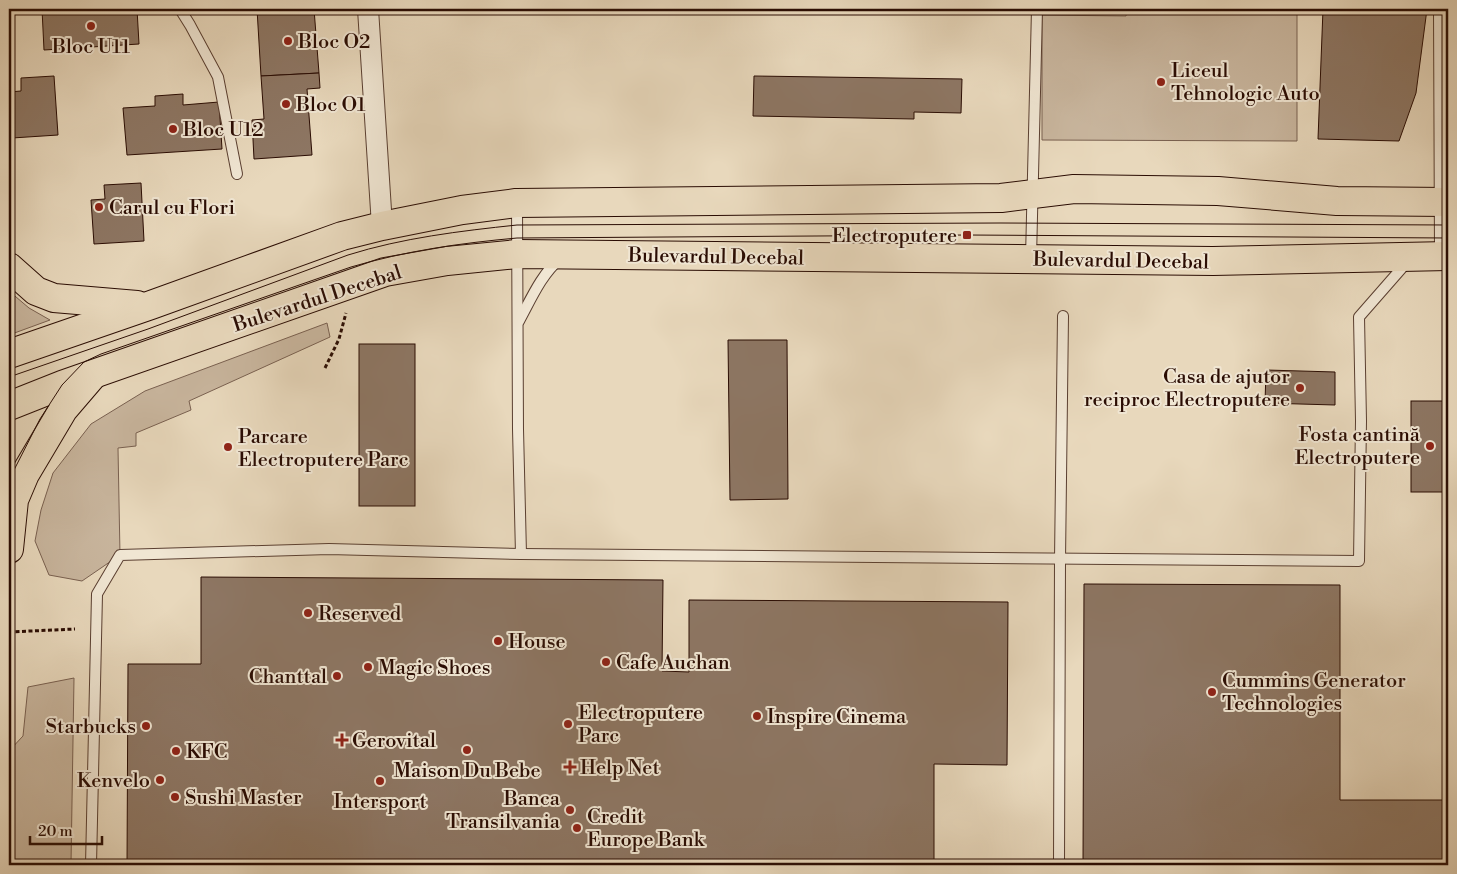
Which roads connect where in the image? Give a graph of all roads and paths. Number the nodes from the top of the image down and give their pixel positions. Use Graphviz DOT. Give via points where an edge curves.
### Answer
graph roads {
  1 [pos="180,9"];
  2 [pos="368,9"];
  3 [pos="1037,9"];
  4 [pos="1439,9"];
  5 [pos="237,174"];
  6 [pos="1033,194"];
  7 [pos="1444,202"];
  8 [pos="516,203"];
  9 [pos="382,226"];
  10 [pos="517,254"];
  11 [pos="566,254"];
  12 [pos="1444,256"];
  13 [pos="1411,257"];
  14 [pos="1031,259"];
  15 [pos="9,267"];
  16 [pos="355,282"];
  17 [pos="151,306"];
  18 [pos="1063,316"];
  19 [pos="518,324"];
  20 [pos="9,354"];
  21 [pos="324,368"];
  22 [pos="95,374"];
  23 [pos="9,406"];
  24 [pos="9,549"];
  25 [pos="520,554"];
  26 [pos="1060,560"];
  27 [pos="76,629"];
  28 [pos="9,632"];
  29 [pos="91,865"];
  30 [pos="1059,865"];
  1 -- 5 [label="lane" via="218,77"];
  2 -- 9 [label="street"];
  3 -- 6 [label="lane"];
  4 -- 7 [label="lane"];
  6 -- 7 [label="main road" via="1074,190 1218,190 1337,201"];
  6 -- 8 [label="main road" via="1001,198"];
  6 -- 14 [label="lane"];
  7 -- 12 [label="lane"];
  8 -- 9 [label="main road"];
  8 -- 10 [label="lane"];
  9 -- 17 [label="main road" via="342,236"];
  10 -- 11 [label="main road, Bulevardul Decebal"];
  10 -- 16 [label="main road, Bulevardul Decebal" via="438,262 385,272"];
  10 -- 19 [label="lane"];
  11 -- 14 [label="main road, Bulevardul Decebal"];
  11 -- 19 [label="lane" via="552,265"];
  12 -- 13 [label="main road, Bulevardul Decebal"];
  13 -- 14 [label="main road, Bulevardul Decebal" via="1213,261"];
  13 -- 26 [label="lane" via="1359,318 1359,561"];
  15 -- 17 [label="main road" via="36,291 54,298"];
  16 -- 21 [label="path" via="339,339"];
  16 -- 22 [label="main road, Bulevardul Decebal"];
  17 -- 20 [label="main road"];
  18 -- 26 [label="lane"];
  19 -- 25 [label="lane"];
  22 -- 23 [label="main road, Bulevardul Decebal"];
  22 -- 24 [label="main road" via="62,410 25,474 14,500"];
  25 -- 26 [label="lane"];
  25 -- 29 [label="lane" via="329,549 120,555 97,594"];
  26 -- 30 [label="lane"];
  27 -- 28 [label="path"];
}
